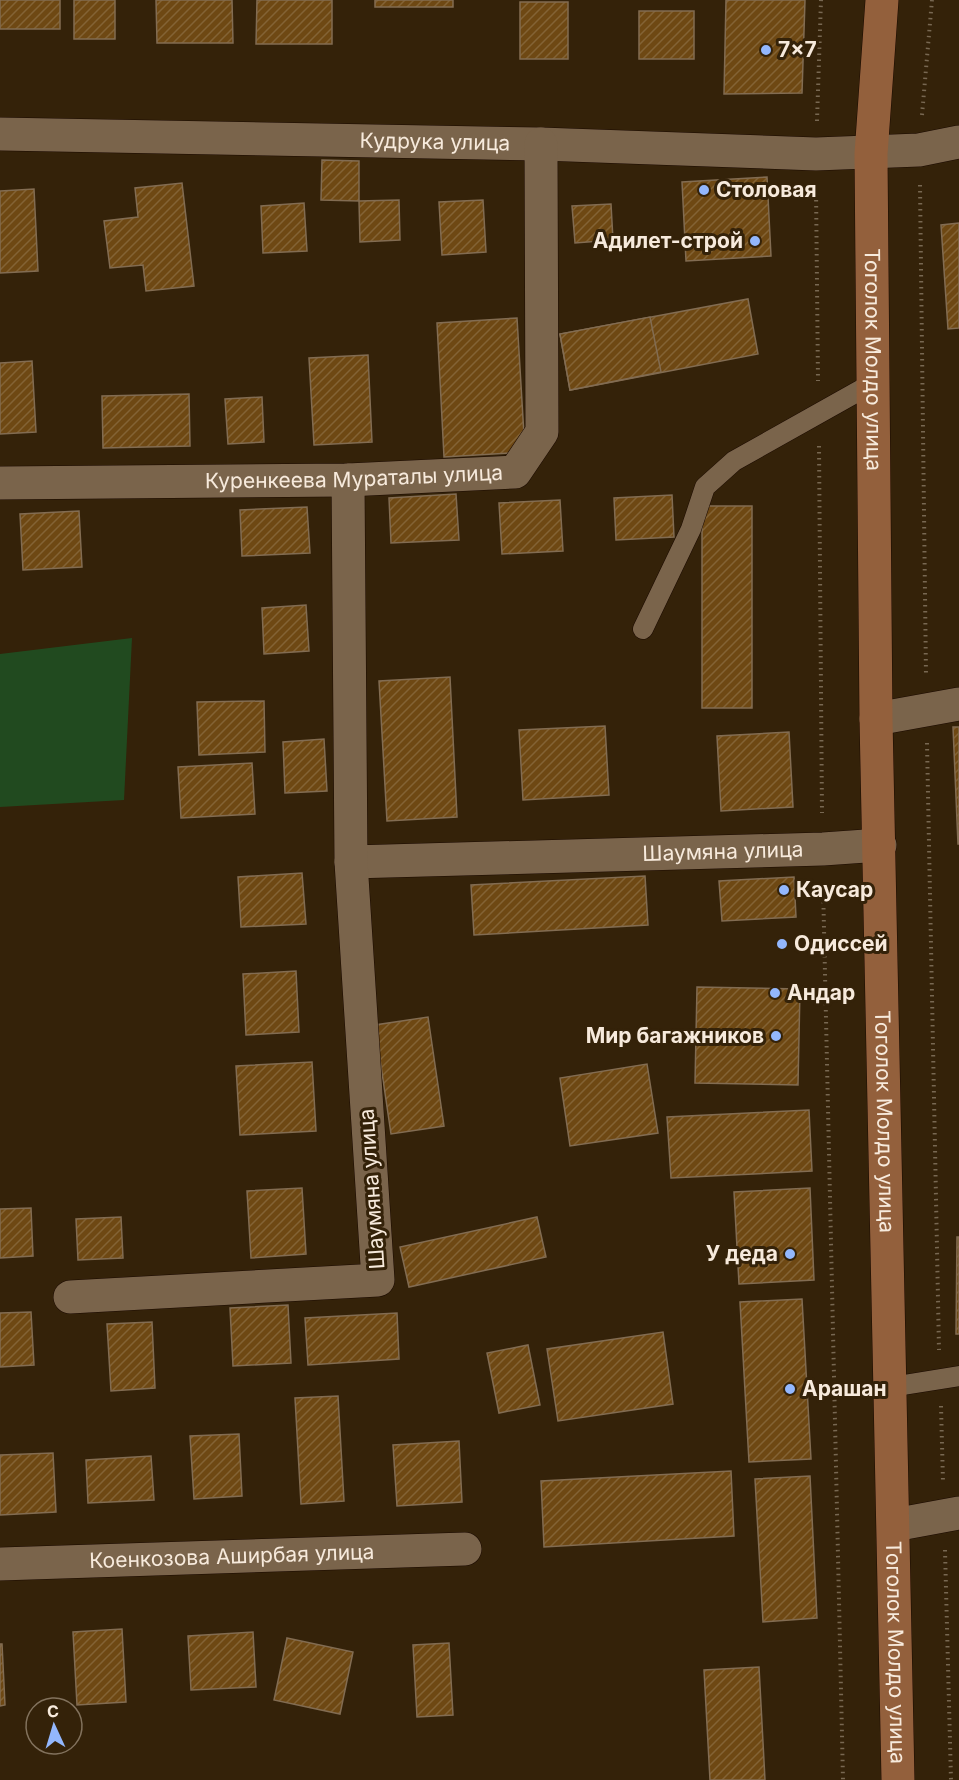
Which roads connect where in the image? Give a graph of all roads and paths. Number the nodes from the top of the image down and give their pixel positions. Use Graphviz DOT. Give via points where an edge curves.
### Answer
graph roads {
  1 [pos="821,0"];
  2 [pos="882,0"];
  3 [pos="932,0"];
  4 [pos="0,134"];
  5 [pos="959,142"];
  6 [pos="541,144"];
  7 [pos="919,150"];
  8 [pos="871,153"];
  9 [pos="816,154"];
  10 [pos="873,383"];
  11 [pos="818,414"];
  12 [pos="348,480"];
  13 [pos="0,483"];
  14 [pos="643,629"];
  15 [pos="959,704"];
  16 [pos="926,711"];
  17 [pos="876,719"];
  18 [pos="880,845"];
  19 [pos="823,849"];
  20 [pos="351,862"];
  21 [pos="70,1297"];
  22 [pos="949,1377"];
  23 [pos="891,1387"];
  24 [pos="952,1515"];
  25 [pos="894,1525"];
  26 [pos="465,1548"];
  27 [pos="0,1564"];
  28 [pos="843,1780"];
  29 [pos="898,1780"];
  30 [pos="951,1780"];
  1 -- 9 [label="path"];
  2 -- 8 [label="main road, Тоголок Молдо улица"];
  3 -- 7 [label="path"];
  4 -- 6 [label="street, Кудрука улица"];
  5 -- 7 [label="street"];
  6 -- 9 [label="street, Кудрука улица"];
  6 -- 12 [label="street, Куренкеева Мураталы улица" via="542,432 515,472"];
  7 -- 8 [label="street"];
  7 -- 16 [label="path"];
  8 -- 9 [label="street, Кудрука улица"];
  8 -- 10 [label="main road, Тоголок Молдо улица"];
  9 -- 11 [label="path"];
  10 -- 11 [label="lane"];
  10 -- 17 [label="main road, Тоголок Молдо улица"];
  11 -- 14 [label="lane" via="734,461 705,487 691,529"];
  11 -- 19 [label="path"];
  12 -- 13 [label="street, Куренкеева Мураталы улица"];
  12 -- 20 [label="street, Шаумяна улица"];
  15 -- 16 [label="street"];
  16 -- 17 [label="street"];
  16 -- 22 [label="path"];
  17 -- 18 [label="main road, Тоголок Молдо улица"];
  18 -- 19 [label="street, Шаумяна улица"];
  18 -- 23 [label="main road, Тоголок Молдо улица"];
  19 -- 20 [label="street, Шаумяна улица"];
  19 -- 28 [label="path"];
  20 -- 21 [label="street, Шаумяна улица" via="378,1280"];
  22 -- 23 [label="lane"];
  22 -- 24 [label="path"];
  23 -- 25 [label="main road, Тоголок Молдо улица"];
  24 -- 25 [label="street, Тоголок Молдо улица"];
  24 -- 30 [label="path"];
  25 -- 29 [label="main road, Тоголок Молдо улица"];
  26 -- 27 [label="street, Коенкозова Аширбая улица"];
}
